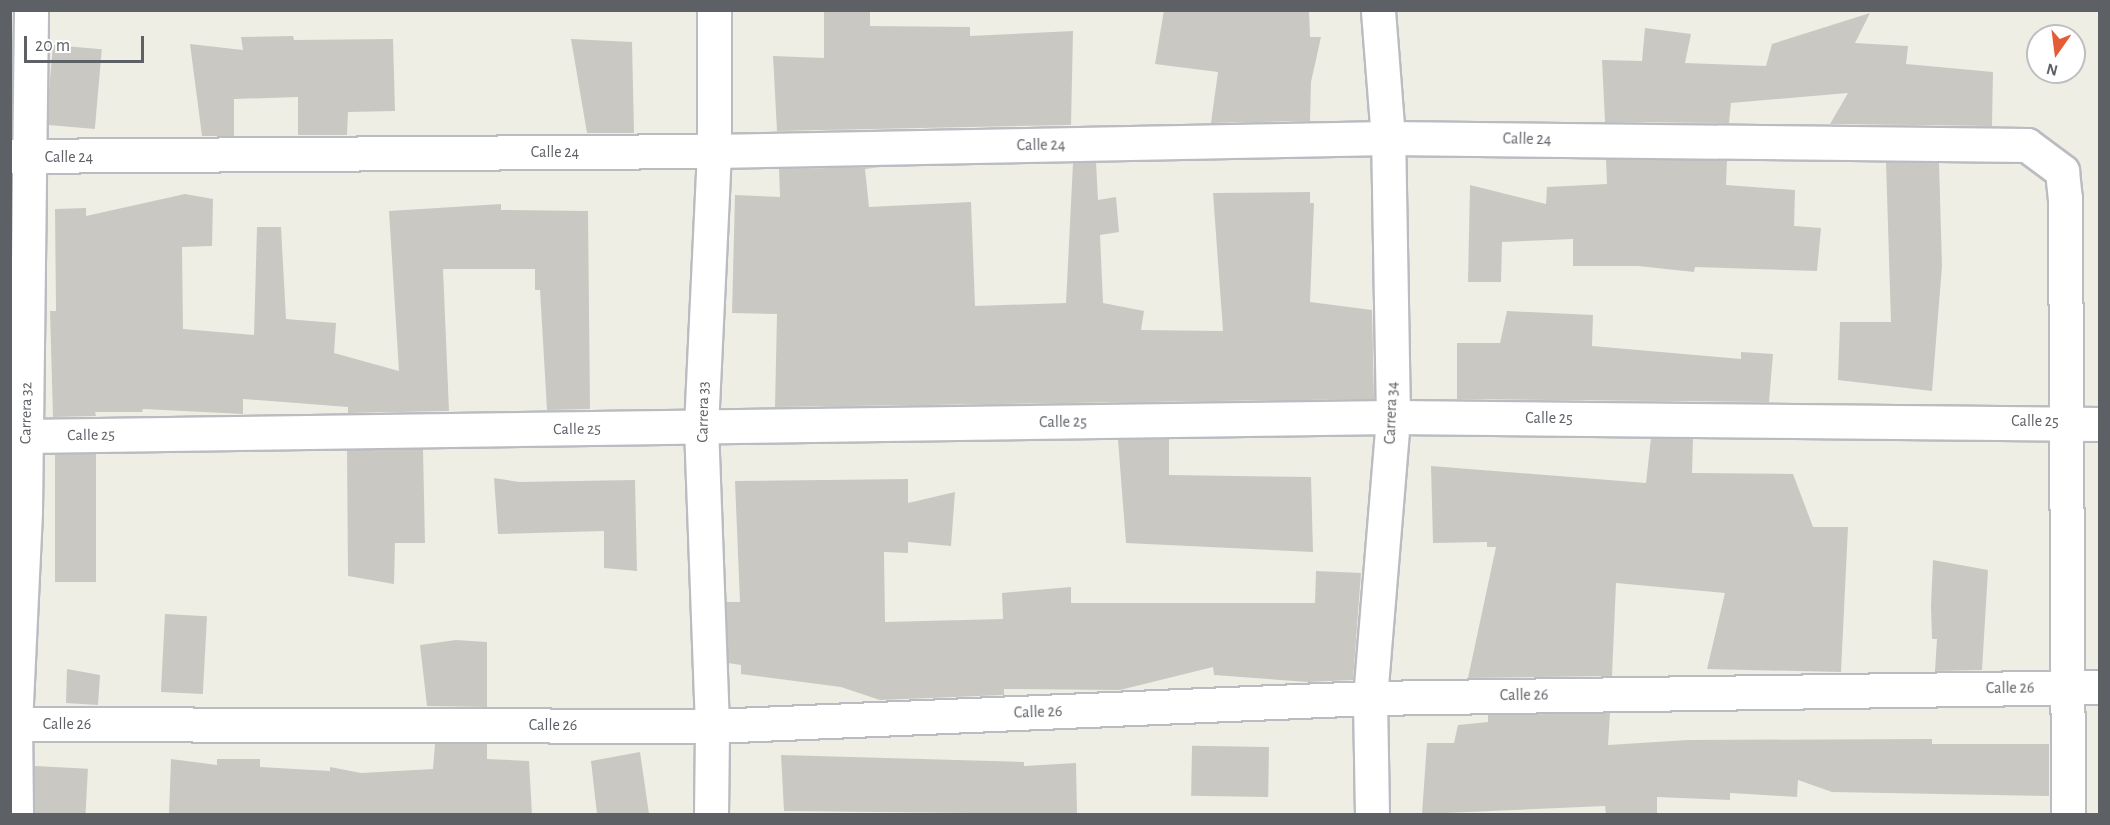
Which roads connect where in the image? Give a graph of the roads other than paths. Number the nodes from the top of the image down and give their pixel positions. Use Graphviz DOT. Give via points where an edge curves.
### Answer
graph roads {
  1 [pos="31,10"];
  2 [pos="714,10"];
  3 [pos="1378,10"];
  4 [pos="1388,138"];
  5 [pos="714,151"];
  6 [pos="20,156"];
  7 [pos="1393,417"];
  8 [pos="2084,422"];
  9 [pos="701,427"];
  10 [pos="26,436"];
  11 [pos="2066,687"];
  12 [pos="2100,687"];
  13 [pos="1370,698"];
  14 [pos="13,724"];
  15 [pos="712,726"];
  16 [pos="16,814"];
  17 [pos="711,814"];
  18 [pos="1372,814"];
  19 [pos="2068,814"];
  1 -- 6 [label="street, Carrera 32"];
  2 -- 5 [label="street, Carrera 33"];
  3 -- 4 [label="street, Carrera 34"];
  4 -- 5 [label="street, Calle 24"];
  4 -- 7 [label="street, Carrera 34"];
  4 -- 8 [label="street, Calle 24" via="2027,145 2062,171"];
  5 -- 6 [label="street, Calle 24"];
  5 -- 9 [label="street, Carrera 33"];
  6 -- 10 [label="street, Carrera 32"];
  7 -- 8 [label="street, Calle 25"];
  7 -- 9 [label="street, Calle 25"];
  7 -- 13 [label="street, Carrera 34"];
  8 -- 11 [label="street"];
  9 -- 10 [label="street, Calle 25"];
  9 -- 15 [label="street, Carrera 33"];
  10 -- 14 [label="street, Carrera 32"];
  11 -- 12 [label="street, Calle 26"];
  11 -- 13 [label="street, Calle 26"];
  11 -- 19 [label="street"];
  13 -- 15 [label="street, Calle 26"];
  13 -- 18 [label="street, Carrera 34"];
  14 -- 15 [label="street, Calle 26"];
  14 -- 16 [label="street, Carrera 32"];
  15 -- 17 [label="street, Carrera 33"];
}
